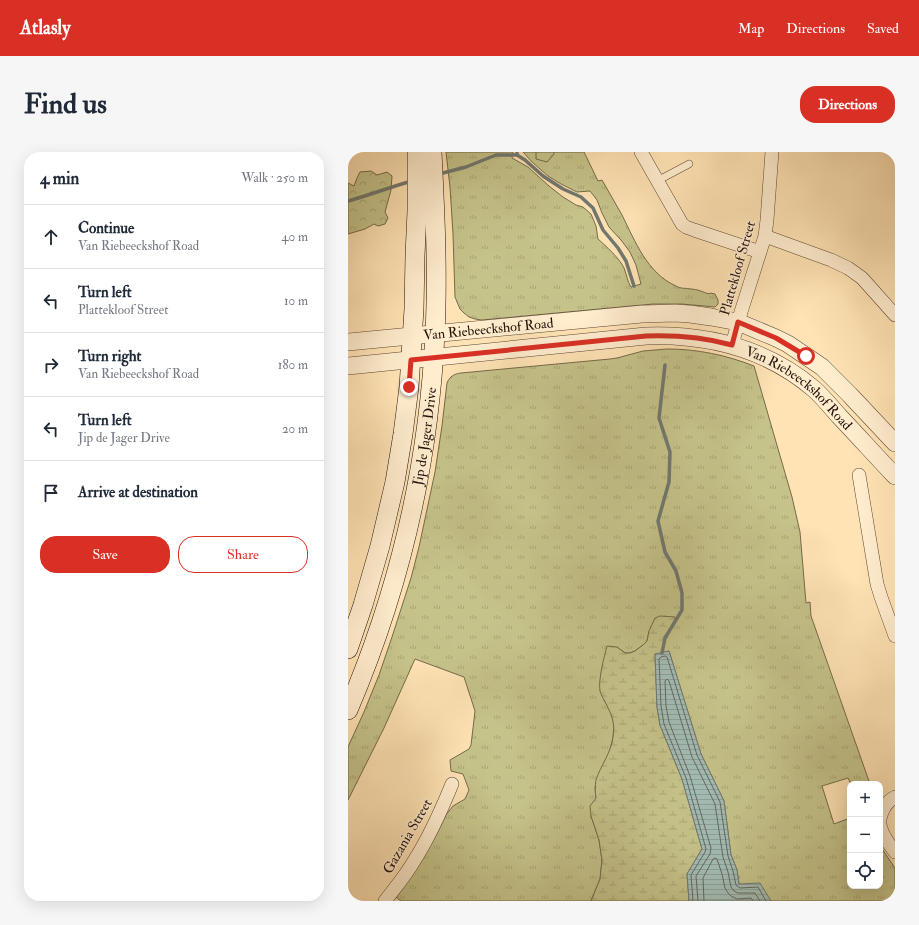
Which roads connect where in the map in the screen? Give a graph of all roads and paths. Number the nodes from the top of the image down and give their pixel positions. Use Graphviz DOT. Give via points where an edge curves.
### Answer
graph roads {
  1 [pos="417,152"];
  2 [pos="432,152"];
  3 [pos="641,152"];
  4 [pos="772,152"];
  5 [pos="689,164"];
  6 [pos="657,181"];
  7 [pos="426,208"];
  8 [pos="765,236"];
  9 [pos="760,252"];
  10 [pos="895,314"];
  11 [pos="738,322"];
  12 [pos="435,333"];
  13 [pos="412,336"];
  14 [pos="348,342"];
  15 [pos="732,345"];
  16 [pos="434,358"];
  17 [pos="411,360"];
  18 [pos="348,366"];
  19 [pos="895,443"];
  20 [pos="859,475"];
  21 [pos="895,476"];
  22 [pos="895,636"];
  23 [pos="348,649"];
  24 [pos="348,710"];
  25 [pos="452,784"];
  26 [pos="895,797"];
  27 [pos="881,817"];
  28 [pos="883,833"];
  29 [pos="895,852"];
  30 [pos="385,901"];
  1 -- 7 [label="main road, Jip de Jager Drive"];
  2 -- 7 [label="main road, Jip de Jager Drive"];
  3 -- 6 [label="street"];
  4 -- 8 [label="street, Plattekloof Street"];
  5 -- 6 [label="lane"];
  6 -- 9 [label="street" via="686,227"];
  7 -- 12 [label="main road, Jip de Jager Drive" via="436,272"];
  7 -- 13 [label="main road, Jip de Jager Drive" via="415,256"];
  8 -- 9 [label="street, Plattekloof Street"];
  8 -- 10 [label="street" via="848,268 862,278"];
  9 -- 11 [label="street, Plattekloof Street"];
  11 -- 12 [label="street, Van Riebeeckshof Road" via="675,313"];
  11 -- 15 [label="street, Plattekloof Street"];
  11 -- 19 [label="street, Van Riebeeckshof Road" via="788,344 822,367"];
  12 -- 13 [label="street, Van Riebeeckshof Road"];
  12 -- 16 [label="main road, Jip de Jager Drive"];
  13 -- 14 [label="street, Van Riebeeckshof Road"];
  13 -- 17 [label="main road, Jip de Jager Drive"];
  15 -- 16 [label="street, Van Riebeeckshof Road" via="689,337 646,336"];
  15 -- 21 [label="street, Van Riebeeckshof Road" via="763,356 802,380 826,401"];
  16 -- 17 [label="street, Van Riebeeckshof Road"];
  16 -- 24 [label="main road, Jip de Jager Drive" via="423,451 401,558 366,666"];
  17 -- 18 [label="street, Van Riebeeckshof Road"];
  17 -- 23 [label="main road, Jip de Jager Drive" via="402,442 385,529"];
  20 -- 22 [label="street" via="877,584"];
  25 -- 30 [label="street, Gazania Street" via="438,819 417,856"];
  26 -- 27 [label="street" via="887,802"];
  28 -- 29 [label="street"];
}
